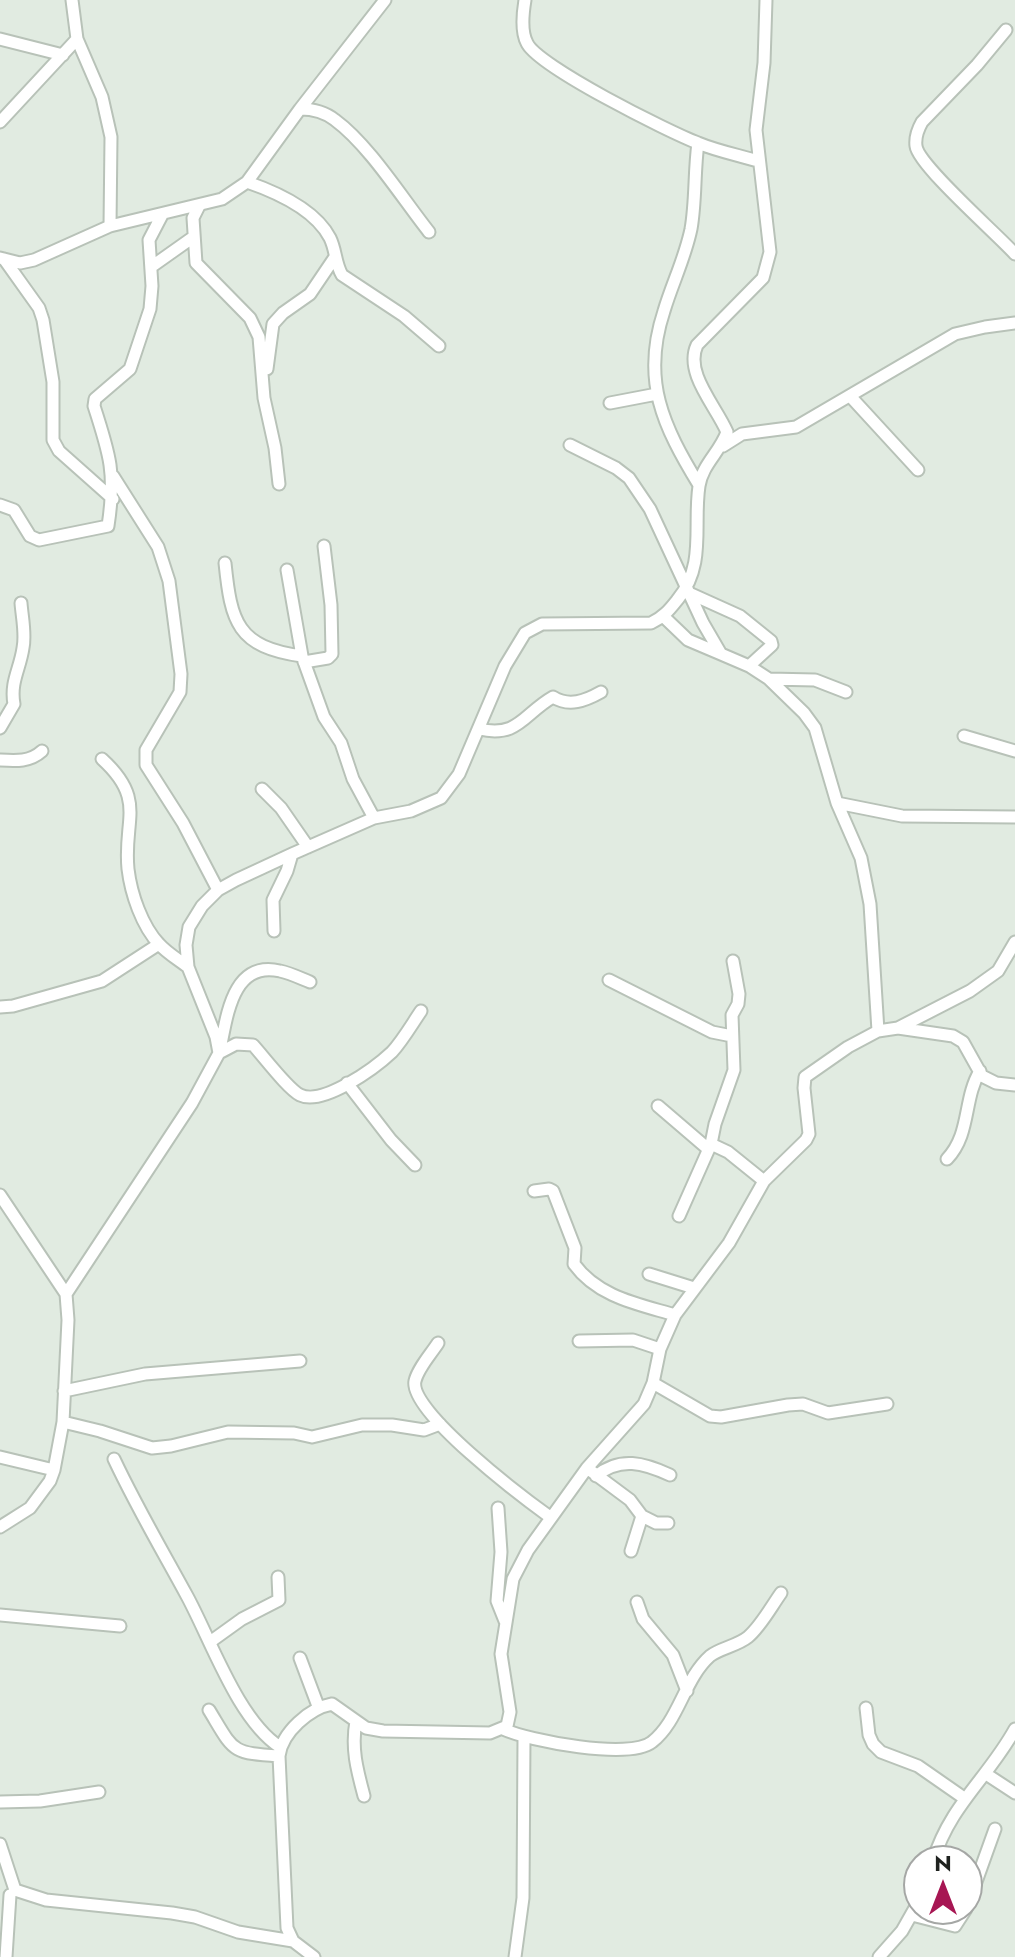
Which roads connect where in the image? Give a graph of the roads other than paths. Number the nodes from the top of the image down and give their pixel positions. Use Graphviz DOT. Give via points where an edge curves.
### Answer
graph roads {
  1 [pos="72,0"];
  2 [pos="385,0"];
  3 [pos="525,0"];
  4 [pos="766,0"];
  5 [pos="1006,30"];
  6 [pos="0,39"];
  7 [pos="77,39"];
  8 [pos="63,55"];
  9 [pos="300,109"];
  10 [pos="0,122"];
  11 [pos="698,143"];
  12 [pos="758,161"];
  13 [pos="247,182"];
  14 [pos="199,206"];
  15 [pos="162,215"];
  16 [pos="110,226"];
  17 [pos="429,232"];
  18 [pos="192,238"];
  19 [pos="1015,254"];
  20 [pos="335,257"];
  21 [pos="2,258"];
  22 [pos="151,267"];
  23 [pos="1015,323"];
  24 [pos="439,346"];
  25 [pos="657,394"];
  26 [pos="850,396"];
  27 [pos="264,398"];
  28 [pos="610,403"];
  29 [pos="570,445"];
  30 [pos="722,447"];
  31 [pos="918,470"];
  32 [pos="113,475"];
  33 [pos="279,484"];
  34 [pos="699,485"];
  35 [pos="113,499"];
  36 [pos="0,505"];
  37 [pos="324,546"];
  38 [pos="225,563"];
  39 [pos="287,570"];
  40 [pos="688,591"];
  41 [pos="21,603"];
  42 [pos="664,617"];
  43 [pos="721,654"];
  44 [pos="303,659"];
  45 [pos="749,666"];
  46 [pos="769,679"];
  47 [pos="601,692"];
  48 [pos="846,692"];
  49 [pos="0,728"];
  50 [pos="479,729"];
  51 [pos="964,736"];
  52 [pos="42,751"];
  53 [pos="1015,751"];
  54 [pos="102,759"];
  55 [pos="0,760"];
  56 [pos="262,789"];
  57 [pos="837,803"];
  58 [pos="1015,817"];
  59 [pos="374,818"];
  60 [pos="308,847"];
  61 [pos="292,854"];
  62 [pos="218,890"];
  63 [pos="274,931"];
  64 [pos="1015,942"];
  65 [pos="159,944"];
  66 [pos="1012,954"];
  67 [pos="733,961"];
  68 [pos="188,967"];
  69 [pos="609,980"];
  70 [pos="310,982"];
  71 [pos="0,1007"];
  72 [pos="421,1011"];
  73 [pos="898,1028"];
  74 [pos="878,1031"];
  75 [pos="732,1036"];
  76 [pos="219,1053"];
  77 [pos="980,1071"];
  78 [pos="347,1083"];
  79 [pos="1015,1085"];
  80 [pos="658,1106"];
  81 [pos="709,1146"];
  82 [pos="947,1159"];
  83 [pos="415,1165"];
  84 [pos="764,1181"];
  85 [pos="534,1191"];
  86 [pos="0,1195"];
  87 [pos="679,1216"];
  88 [pos="649,1274"];
  89 [pos="694,1288"];
  90 [pos="66,1294"];
  91 [pos="675,1315"];
  92 [pos="579,1341"];
  93 [pos="438,1343"];
  94 [pos="660,1349"];
  95 [pos="300,1361"];
  96 [pos="653,1383"];
  97 [pos="64,1391"];
  98 [pos="887,1404"];
  99 [pos="63,1422"];
  100 [pos="440,1424"];
  101 [pos="0,1457"];
  102 [pos="114,1459"];
  103 [pos="54,1470"];
  104 [pos="592,1472"];
  105 [pos="670,1475"];
  106 [pos="498,1508"];
  107 [pos="642,1516"];
  108 [pos="550,1517"];
  109 [pos="668,1523"];
  110 [pos="0,1527"];
  111 [pos="631,1551"];
  112 [pos="278,1577"];
  113 [pos="781,1593"];
  114 [pos="637,1602"];
  115 [pos="0,1615"];
  116 [pos="505,1621"];
  117 [pos="120,1626"];
  118 [pos="210,1642"];
  119 [pos="300,1658"];
  120 [pos="687,1691"];
  121 [pos="318,1706"];
  122 [pos="866,1708"];
  123 [pos="209,1710"];
  124 [pos="356,1721"];
  125 [pos="503,1729"];
  126 [pos="1015,1729"];
  127 [pos="524,1737"];
  128 [pos="1011,1742"];
  129 [pos="279,1752"];
  130 [pos="986,1774"];
  131 [pos="99,1792"];
  132 [pos="1015,1793"];
  133 [pos="364,1796"];
  134 [pos="964,1798"];
  135 [pos="0,1802"];
  136 [pos="995,1829"];
  137 [pos="0,1844"];
  138 [pos="940,1845"];
  139 [pos="983,1863"];
  140 [pos="8,1894"];
  141 [pos="904,1925"];
  142 [pos="293,1941"];
  143 [pos="6,1957"];
  144 [pos="314,1957"];
  145 [pos="515,1957"];
  146 [pos="879,1957"];
  1 -- 7 [label="street"];
  2 -- 9 [label="street"];
  3 -- 11 [label="street" via="526,43 540,58 598,94"];
  4 -- 12 [label="street"];
  5 -- 19 [label="street" via="922,122 916,147"];
  6 -- 8 [label="street"];
  7 -- 8 [label="street"];
  7 -- 16 [label="street" via="102,97 111,137"];
  8 -- 10 [label="street"];
  9 -- 13 [label="street"];
  9 -- 17 [label="street" via="333,118 355,137"];
  11 -- 12 [label="street"];
  11 -- 25 [label="street" via="691,228 654,356"];
  12 -- 30 [label="street" via="770,252 763,278 693,354 696,374 727,432"];
  13 -- 14 [label="street" via="222,199"];
  13 -- 20 [label="street" via="316,220 331,239"];
  14 -- 15 [label="street"];
  14 -- 18 [label="street"];
  15 -- 16 [label="street"];
  15 -- 22 [label="street" via="149,240"];
  16 -- 21 [label="street" via="34,260"];
  18 -- 22 [label="street"];
  18 -- 27 [label="street" via="196,263 250,318 259,337"];
  20 -- 24 [label="street" via="342,275"];
  20 -- 27 [label="street" via="310,294 273,324"];
  21 -- 35 [label="street" via="43,320 53,382 53,440"];
  22 -- 32 [label="street" via="150,309 130,369 95,399"];
  23 -- 26 [label="street" via="955,334"];
  25 -- 28 [label="street"];
  25 -- 34 [label="street" via="671,439"];
  26 -- 30 [label="street" via="796,427 742,434"];
  26 -- 31 [label="street"];
  27 -- 33 [label="street"];
  29 -- 40 [label="street" via="629,478 650,509"];
  30 -- 34 [label="street" via="704,468"];
  32 -- 35 [label="street"];
  32 -- 62 [label="street" via="162,558 181,674 180,692 146,750 146,765"];
  34 -- 40 [label="street" via="697,551"];
  35 -- 36 [label="street" via="108,526 39,540 30,536 14,510"];
  37 -- 44 [label="street" via="332,654"];
  38 -- 44 [label="street" via="235,622 274,652"];
  39 -- 44 [label="street"];
  40 -- 42 [label="street"];
  40 -- 43 [label="street"];
  40 -- 45 [label="street" via="740,616 771,641"];
  41 -- 49 [label="street" via="24,644 11,687 14,704"];
  42 -- 43 [label="street" via="688,640"];
  42 -- 50 [label="street" via="651,623 533,627 505,666"];
  43 -- 45 [label="street"];
  44 -- 59 [label="street" via="324,717"];
  45 -- 46 [label="street"];
  46 -- 48 [label="street" via="815,680"];
  46 -- 57 [label="street" via="815,728"];
  47 -- 50 [label="street" via="576,702 553,697 512,729"];
  50 -- 59 [label="street" via="459,774 441,798"];
  51 -- 53 [label="street"];
  52 -- 55 [label="street" via="20,761"];
  54 -- 65 [label="street" via="124,783 129,798 128,869 142,921"];
  56 -- 60 [label="street"];
  57 -- 58 [label="street" via="902,816"];
  57 -- 74 [label="street" via="864,869"];
  59 -- 60 [label="street"];
  60 -- 61 [label="street"];
  61 -- 62 [label="street"];
  61 -- 63 [label="street" via="273,900"];
  62 -- 68 [label="street" via="189,927"];
  64 -- 66 [label="street"];
  65 -- 68 [label="street"];
  65 -- 71 [label="street" via="102,981"];
  66 -- 73 [label="street" via="970,991"];
  67 -- 75 [label="street" via="739,994"];
  68 -- 76 [label="street"];
  69 -- 75 [label="street" via="712,1032"];
  70 -- 76 [label="street" via="279,970 247,978 232,995"];
  72 -- 78 [label="street" via="393,1051"];
  73 -- 74 [label="street"];
  73 -- 77 [label="street" via="953,1036 963,1042"];
  74 -- 84 [label="street" via="805,1077 809,1134"];
  75 -- 81 [label="street" via="734,1070"];
  76 -- 78 [label="street" via="236,1044 253,1045 289,1088 306,1097 325,1095"];
  76 -- 90 [label="street" via="192,1103"];
  77 -- 79 [label="street" via="996,1083"];
  77 -- 82 [label="street" via="963,1135"];
  78 -- 83 [label="street"];
  80 -- 81 [label="street"];
  81 -- 84 [label="street" via="728,1152"];
  81 -- 87 [label="street"];
  84 -- 89 [label="street" via="729,1243"];
  85 -- 91 [label="street" via="553,1191 581,1274 613,1297"];
  86 -- 90 [label="street"];
  88 -- 89 [label="street"];
  89 -- 91 [label="street"];
  90 -- 97 [label="street"];
  91 -- 94 [label="street"];
  92 -- 94 [label="street" via="633,1340"];
  93 -- 100 [label="street" via="415,1385"];
  94 -- 96 [label="street"];
  95 -- 97 [label="street" via="145,1374"];
  96 -- 98 [label="street" via="710,1416 721,1417 788,1405 828,1413"];
  96 -- 104 [label="street" via="644,1404"];
  97 -- 99 [label="street"];
  99 -- 100 [label="street" via="152,1448 228,1432 312,1437 362,1425 424,1430"];
  99 -- 103 [label="street"];
  100 -- 108 [label="street" via="492,1474"];
  101 -- 103 [label="street"];
  102 -- 118 [label="street"];
  103 -- 110 [label="street" via="30,1508"];
  104 -- 105 [label="street" via="632,1463"];
  104 -- 107 [label="street" via="630,1500"];
  104 -- 108 [label="street"];
  106 -- 116 [label="street" via="497,1601"];
  107 -- 109 [label="street"];
  107 -- 111 [label="street"];
  108 -- 116 [label="street" via="513,1579"];
  112 -- 118 [label="street" via="279,1600"];
  113 -- 120 [label="street" via="748,1637 712,1655"];
  114 -- 120 [label="street" via="643,1619 673,1655"];
  115 -- 117 [label="street"];
  116 -- 125 [label="street" via="501,1654 510,1712"];
  118 -- 129 [label="street" via="244,1708"];
  119 -- 121 [label="street"];
  120 -- 127 [label="street" via="652,1743 636,1749"];
  121 -- 124 [label="street" via="332,1704"];
  121 -- 129 [label="street"];
  122 -- 134 [label="street" via="873,1744 881,1752 918,1766"];
  123 -- 129 [label="street" via="239,1751"];
  124 -- 125 [label="street" via="383,1731"];
  124 -- 133 [label="street" via="355,1764"];
  125 -- 127 [label="street"];
  126 -- 128 [label="street"];
  127 -- 145 [label="street" via="523,1898"];
  128 -- 130 [label="street"];
  129 -- 142 [label="street" via="287,1928"];
  130 -- 132 [label="street"];
  130 -- 134 [label="street"];
  131 -- 135 [label="street"];
  134 -- 138 [label="street"];
  136 -- 139 [label="street"];
  137 -- 140 [label="street"];
  140 -- 142 [label="street" via="172,1913"];
  140 -- 143 [label="street"];
  141 -- 146 [label="street"];
  142 -- 144 [label="street"];
}
